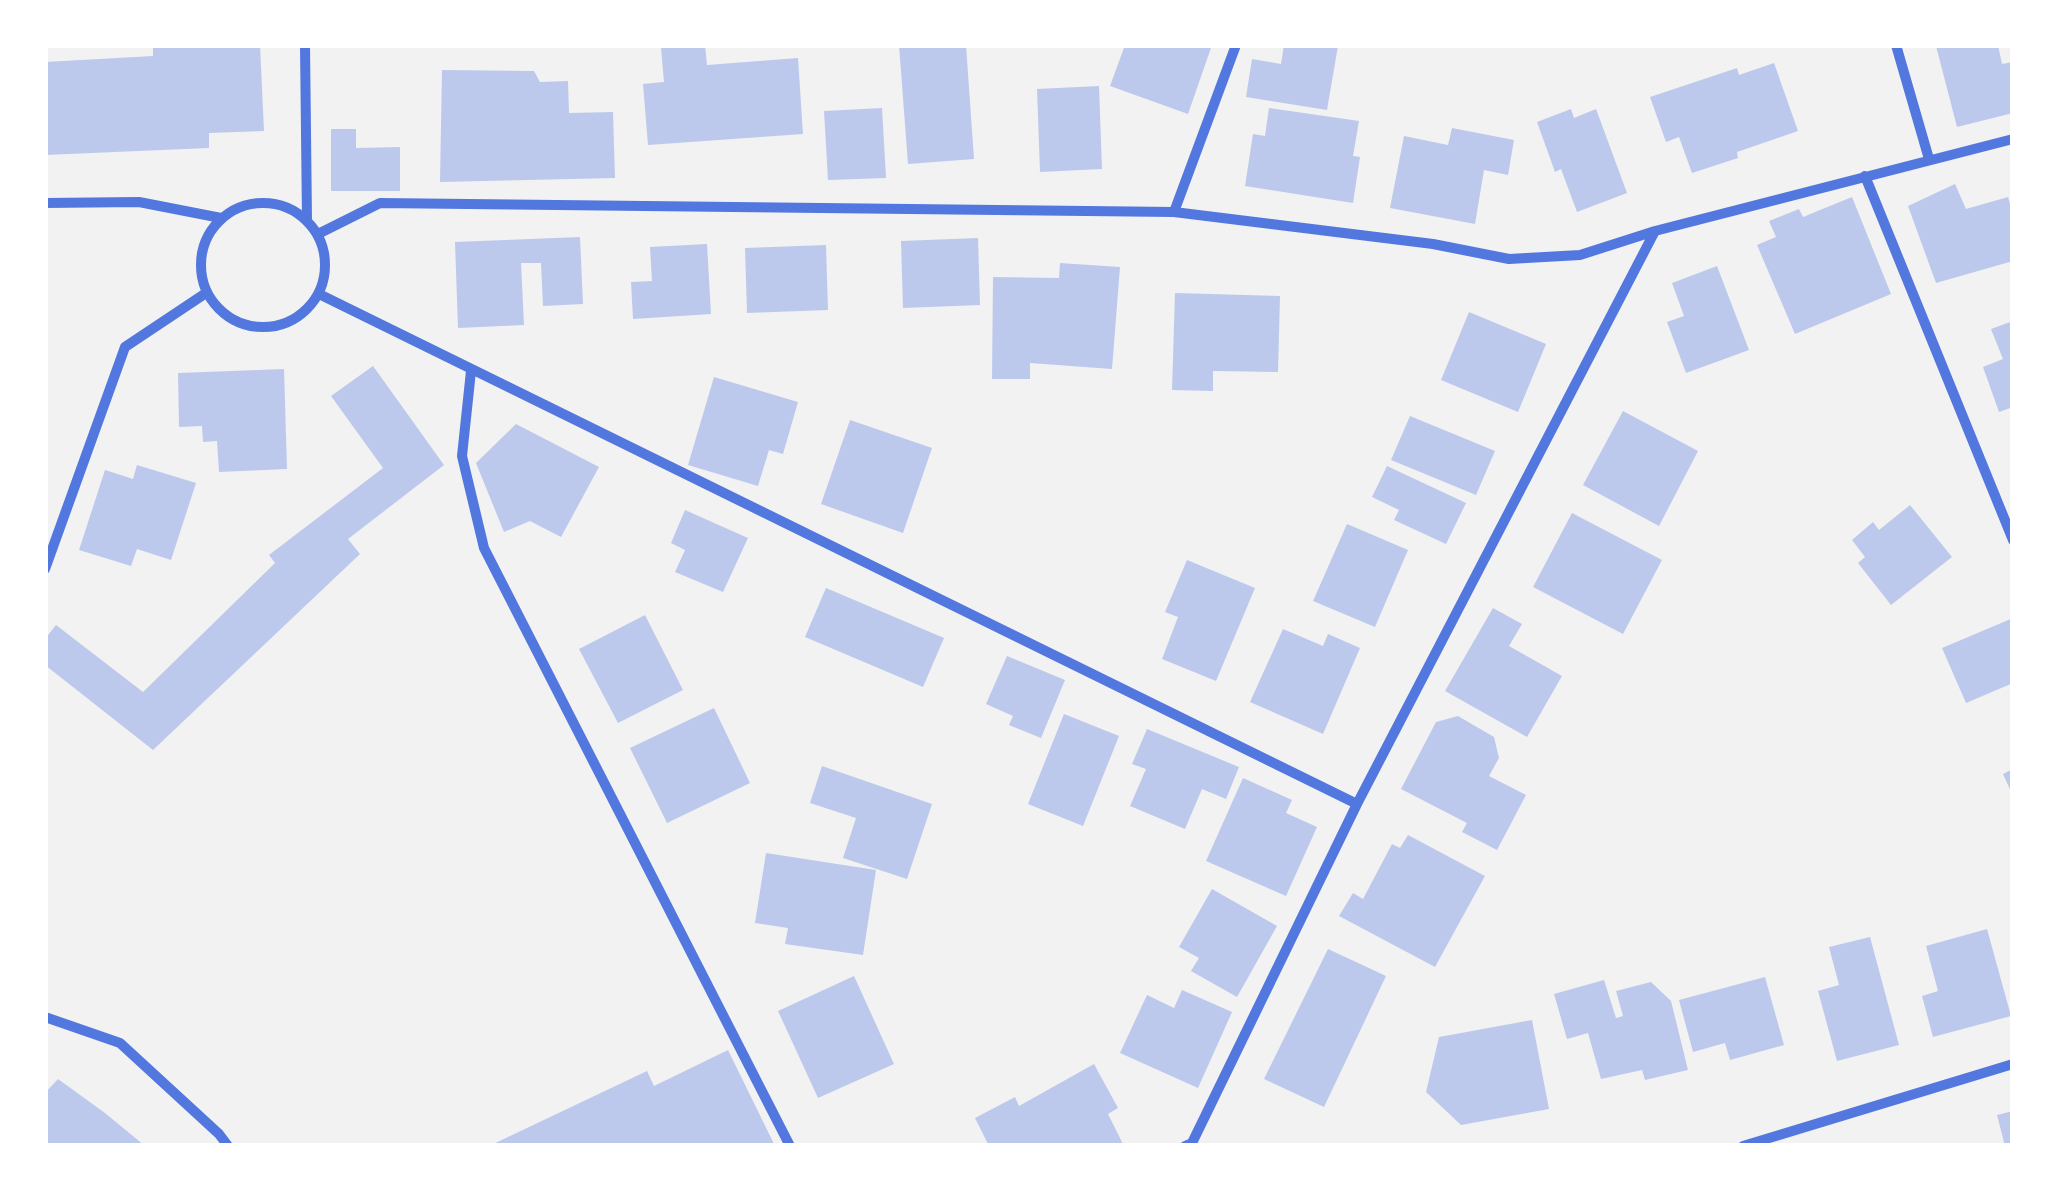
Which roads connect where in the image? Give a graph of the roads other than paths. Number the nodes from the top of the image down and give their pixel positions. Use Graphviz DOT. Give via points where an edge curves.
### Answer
graph roads {
  1 [pos="305,45"];
  2 [pos="1236,45"];
  3 [pos="1896,45"];
  4 [pos="2013,139"];
  5 [pos="1929,159"];
  6 [pos="1865,176"];
  7 [pos="45,202"];
  8 [pos="1174,212"];
  9 [pos="221,218"];
  10 [pos="307,222"];
  11 [pos="1655,231"];
  12 [pos="318,234"];
  13 [pos="206,293"];
  14 [pos="318,294"];
  15 [pos="472,371"];
  16 [pos="2013,540"];
  17 [pos="45,569"];
  18 [pos="1357,804"];
  19 [pos="45,1016"];
  20 [pos="2013,1064"];
  21 [pos="1189,1144"];
  22 [pos="228,1146"];
  23 [pos="790,1146"];
  24 [pos="1206,1146"];
  25 [pos="1744,1146"];
  1 -- 10 [label="street"];
  2 -- 8 [label="street"];
  3 -- 5 [label="street"];
  4 -- 5 [label="street"];
  5 -- 6 [label="street"];
  6 -- 11 [label="street"];
  6 -- 16 [label="street"];
  7 -- 9 [label="street" via="139,202"];
  8 -- 11 [label="street" via="1509,259 1580,254"];
  8 -- 12 [label="street" via="380,204"];
  9 -- 10 [label="street" via="244,204 272,203"];
  9 -- 13 [label="street" via="202,253"];
  10 -- 12 [label="street"];
  11 -- 18 [label="street"];
  12 -- 14 [label="street" via="327,262"];
  13 -- 14 [label="street" via="223,314 249,327 278,327 304,314"];
  13 -- 17 [label="street" via="125,347"];
  14 -- 15 [label="street"];
  15 -- 18 [label="street"];
  15 -- 23 [label="street" via="462,456 484,548"];
  18 -- 21 [label="street"];
  19 -- 22 [label="street" via="120,1043"];
  20 -- 25 [label="street"];
  21 -- 24 [label="street"];
}
